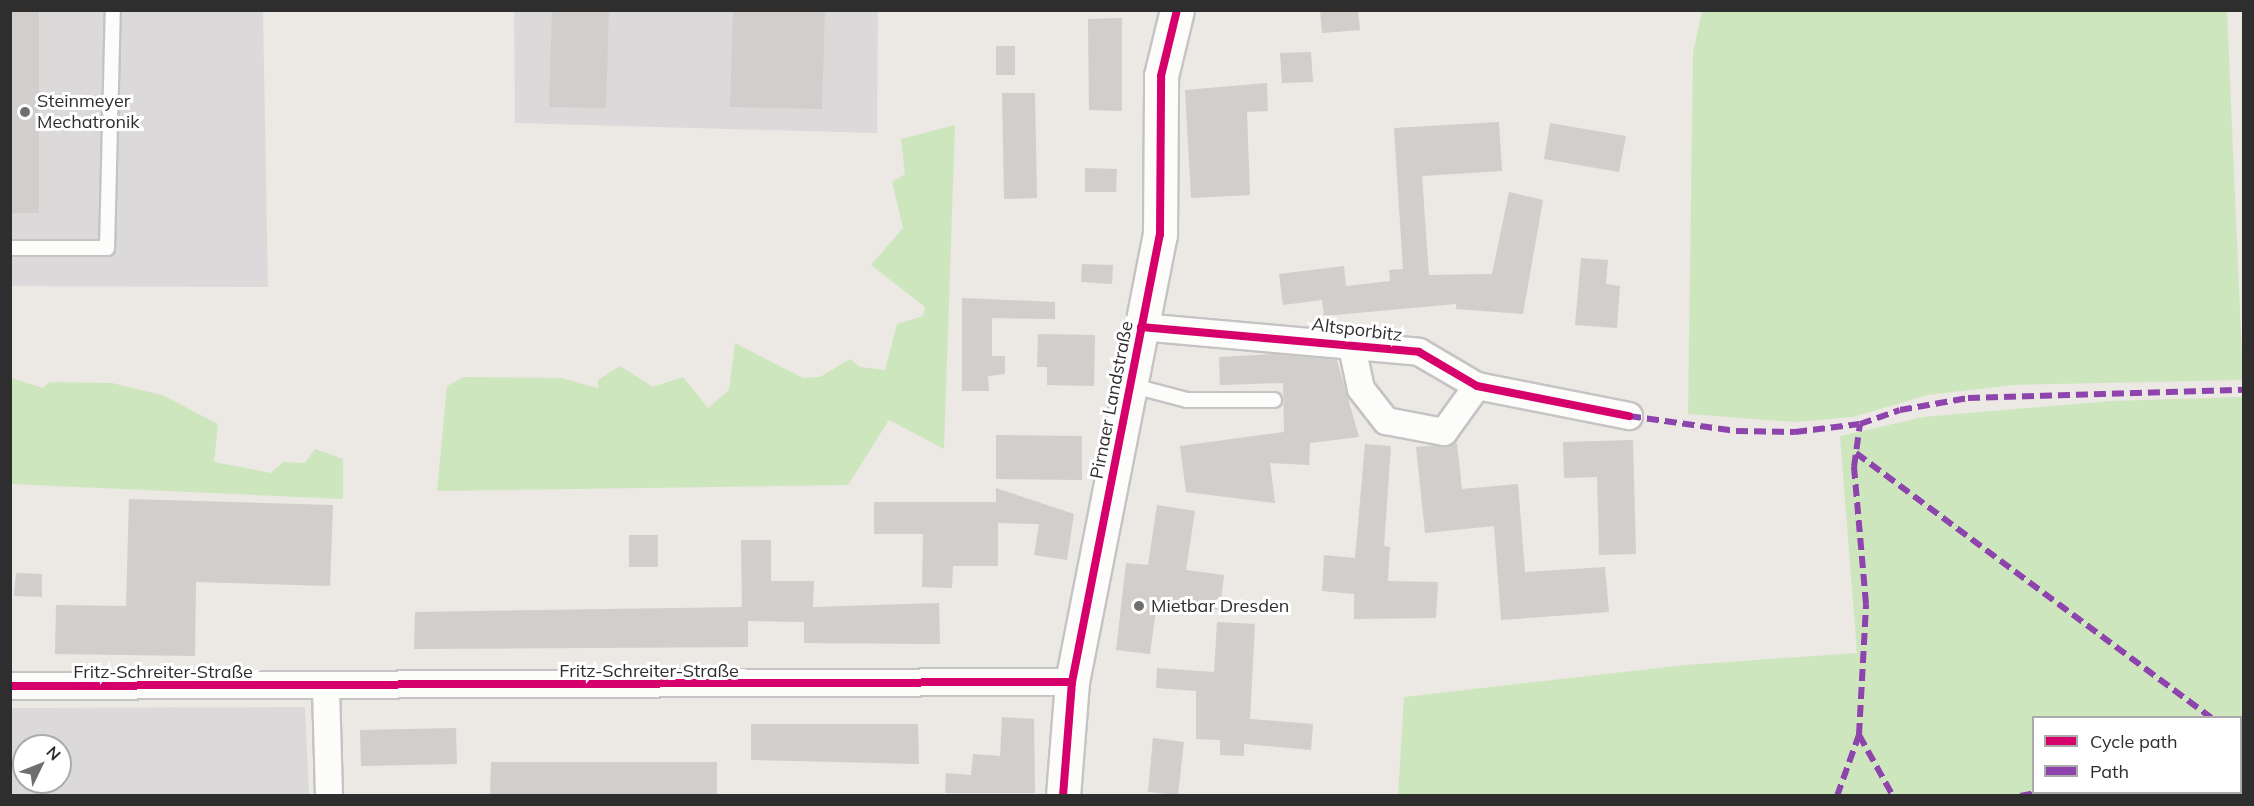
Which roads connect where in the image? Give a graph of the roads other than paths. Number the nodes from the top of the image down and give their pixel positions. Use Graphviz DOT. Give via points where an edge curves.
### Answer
graph roads {
  1 [pos="113,10"];
  2 [pos="1177,10"];
  3 [pos="10,248"];
  4 [pos="1141,327"];
  5 [pos="1351,342"];
  6 [pos="1130,386"];
  7 [pos="1476,386"];
  8 [pos="1274,400"];
  9 [pos="1629,416"];
  10 [pos="1072,682"];
  11 [pos="10,686"];
  12 [pos="326,688"];
  13 [pos="329,795"];
  14 [pos="1063,795"];
  1 -- 3 [label="lane" via="107,248"];
  2 -- 4 [label="street, Pirnaer Landstraße" via="1161,76 1160,235"];
  4 -- 5 [label="street, Altsporbitz"];
  4 -- 6 [label="street, Pirnaer Landstraße"];
  5 -- 7 [label="street, Altsporbitz" via="1419,352"];
  5 -- 7 [label="street, Altsporbitz" via="1361,390 1386,421 1444,432"];
  6 -- 8 [label="lane" via="1187,400"];
  6 -- 10 [label="street, Pirnaer Landstraße"];
  7 -- 9 [label="street, Altsporbitz"];
  10 -- 12 [label="street, Fritz-Schreiter-Straße"];
  10 -- 14 [label="street, Pirnaer Landstraße"];
  11 -- 12 [label="street, Fritz-Schreiter-Straße"];
  12 -- 13 [label="street"];
}
